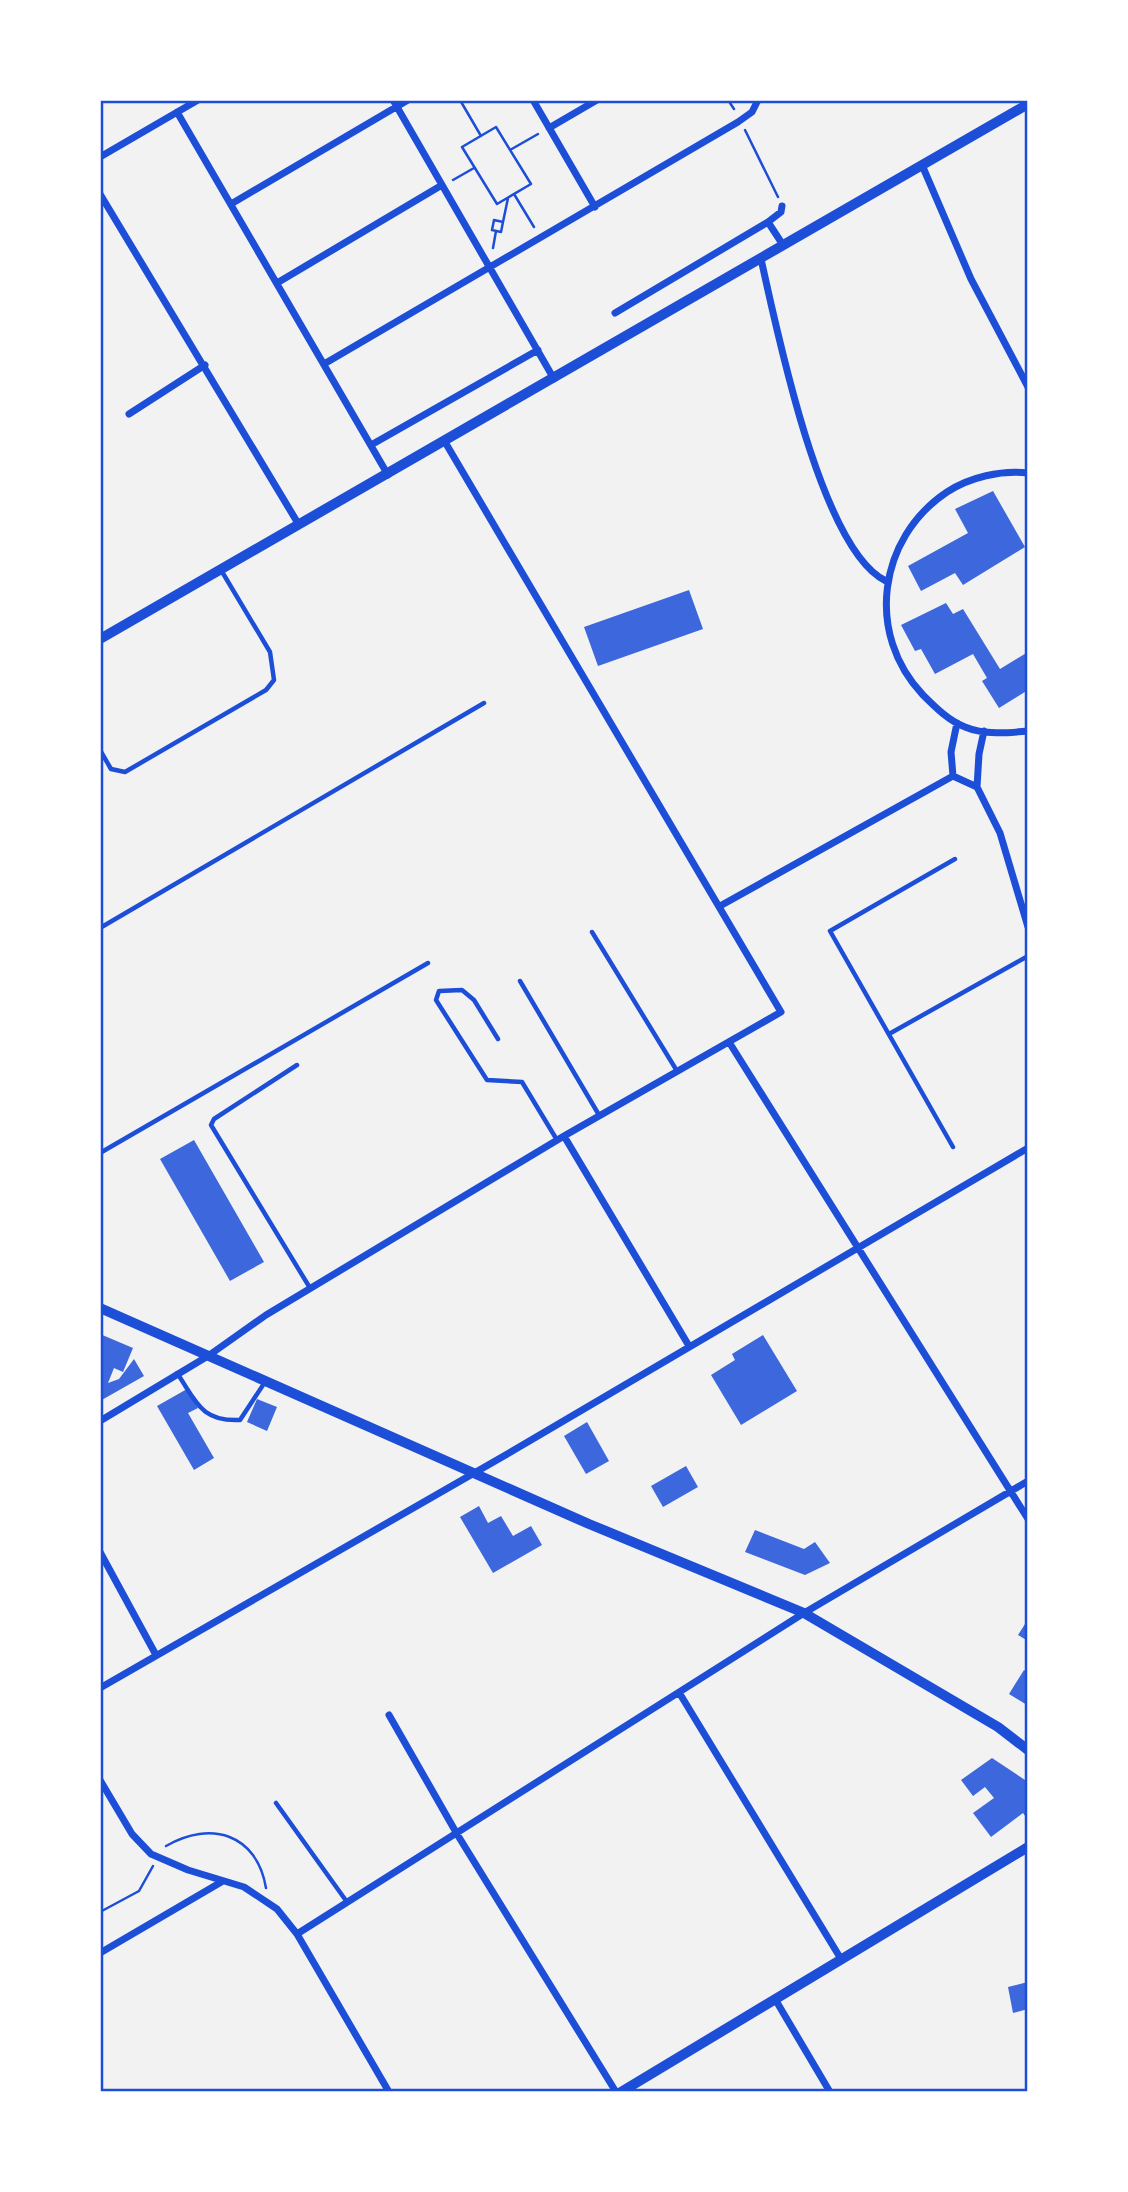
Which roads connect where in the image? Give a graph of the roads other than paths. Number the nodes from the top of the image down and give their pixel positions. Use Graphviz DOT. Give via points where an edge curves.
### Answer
graph roads {
  1 [pos="198,100"];
  2 [pos="408,100"];
  3 [pos="533,100"];
  4 [pos="597,100"];
  5 [pos="758,100"];
  6 [pos="395,103"];
  7 [pos="1028,104"];
  8 [pos="177,112"];
  9 [pos="549,128"];
  10 [pos="100,158"];
  11 [pos="922,165"];
  12 [pos="442,185"];
  13 [pos="100,194"];
  14 [pos="231,204"];
  15 [pos="782,206"];
  16 [pos="596,207"];
  17 [pos="768,222"];
  18 [pos="783,245"];
  19 [pos="761,259"];
  20 [pos="489,267"];
  21 [pos="277,283"];
  22 [pos="615,313"];
  23 [pos="538,350"];
  24 [pos="324,364"];
  25 [pos="205,365"];
  26 [pos="554,379"];
  27 [pos="1028,387"];
  28 [pos="130,414"];
  29 [pos="445,442"];
  30 [pos="371,445"];
  31 [pos="1028,473"];
  32 [pos="388,475"];
  33 [pos="299,525"];
  34 [pos="221,570"];
  35 [pos="887,581"];
  36 [pos="100,639"];
  37 [pos="484,703"];
  38 [pos="957,723"];
  39 [pos="984,731"];
  40 [pos="1028,731"];
  41 [pos="100,750"];
  42 [pos="953,776"];
  43 [pos="976,787"];
  44 [pos="955,859"];
  45 [pos="720,906"];
  46 [pos="1028,927"];
  47 [pos="100,928"];
  48 [pos="592,932"];
  49 [pos="1028,956"];
  50 [pos="428,962"];
  51 [pos="520,981"];
  52 [pos="890,1034"];
  53 [pos="498,1040"];
  54 [pos="729,1042"];
  55 [pos="297,1065"];
  56 [pos="677,1072"];
  57 [pos="599,1116"];
  58 [pos="564,1136"];
  59 [pos="556,1140"];
  60 [pos="953,1147"];
  61 [pos="1028,1147"];
  62 [pos="100,1153"];
  63 [pos="858,1247"];
  64 [pos="311,1288"];
  65 [pos="100,1308"];
  66 [pos="688,1346"];
  67 [pos="208,1356"];
  68 [pos="177,1372"];
  69 [pos="265,1381"];
  70 [pos="100,1421"];
  71 [pos="473,1473"];
  72 [pos="1028,1481"];
  73 [pos="1012,1491"];
  74 [pos="1028,1519"];
  75 [pos="100,1552"];
  76 [pos="804,1612"];
  77 [pos="156,1655"];
  78 [pos="100,1688"];
  79 [pos="680,1694"];
  80 [pos="389,1715"];
  81 [pos="1028,1750"];
  82 [pos="100,1780"];
  83 [pos="276,1803"];
  84 [pos="457,1834"];
  85 [pos="1028,1847"];
  86 [pos="223,1881"];
  87 [pos="347,1903"];
  88 [pos="297,1934"];
  89 [pos="100,1953"];
  90 [pos="841,1959"];
  91 [pos="775,1999"];
  92 [pos="389,2092"];
  93 [pos="619,2092"];
  94 [pos="830,2092"];
  1 -- 8 [label="street"];
  2 -- 6 [label="street"];
  3 -- 9 [label="street"];
  4 -- 9 [label="street"];
  5 -- 16 [label="street" via="752,112 740,120"];
  6 -- 12 [label="street"];
  6 -- 14 [label="street"];
  7 -- 11 [label="street"];
  8 -- 10 [label="street"];
  8 -- 14 [label="street"];
  9 -- 16 [label="street"];
  11 -- 18 [label="street"];
  11 -- 27 [label="street" via="971,279"];
  12 -- 20 [label="street"];
  12 -- 21 [label="street"];
  13 -- 25 [label="street"];
  14 -- 21 [label="street"];
  15 -- 17 [label="street"];
  16 -- 20 [label="street"];
  17 -- 18 [label="street"];
  17 -- 22 [label="street"];
  18 -- 19 [label="street"];
  19 -- 26 [label="street"];
  19 -- 35 [label="street" via="788,381 815,465 849,543 871,574"];
  20 -- 23 [label="street"];
  20 -- 24 [label="street"];
  21 -- 24 [label="street"];
  23 -- 26 [label="street"];
  23 -- 30 [label="street"];
  24 -- 30 [label="street"];
  25 -- 28 [label="street"];
  25 -- 33 [label="street"];
  26 -- 29 [label="street"];
  29 -- 32 [label="street"];
  29 -- 45 [label="street"];
  30 -- 32 [label="street"];
  31 -- 35 [label="street" via="976,478 934,501 903,537"];
  32 -- 33 [label="street"];
  33 -- 34 [label="street"];
  34 -- 36 [label="street"];
  34 -- 41 [label="lane" via="270,652 274,681 266,690 125,772 111,769"];
  35 -- 38 [label="street" via="890,637 900,663 934,707"];
  37 -- 47 [label="lane"];
  38 -- 39 [label="street"];
  38 -- 42 [label="street" via="951,752"];
  39 -- 40 [label="street"];
  39 -- 43 [label="street"];
  42 -- 43 [label="street"];
  42 -- 45 [label="street"];
  43 -- 46 [label="street" via="1000,833"];
  44 -- 52 [label="lane" via="830,931"];
  45 -- 54 [label="street" via="781,1012"];
  48 -- 56 [label="lane"];
  49 -- 52 [label="lane"];
  50 -- 62 [label="lane"];
  51 -- 57 [label="lane"];
  52 -- 60 [label="lane"];
  53 -- 59 [label="lane" via="474,1000 462,990 439,991 436,1000 487,1080 522,1082"];
  54 -- 56 [label="street"];
  54 -- 63 [label="street"];
  55 -- 64 [label="lane" via="211,1125"];
  56 -- 57 [label="street"];
  57 -- 58 [label="street"];
  58 -- 59 [label="street"];
  58 -- 66 [label="street"];
  59 -- 64 [label="street"];
  61 -- 63 [label="street"];
  63 -- 66 [label="street"];
  63 -- 73 [label="street"];
  64 -- 67 [label="street"];
  65 -- 67 [label="main road"];
  66 -- 71 [label="street"];
  67 -- 68 [label="street"];
  67 -- 69 [label="main road"];
  68 -- 69 [label="lane" via="205,1414 219,1420 240,1420"];
  68 -- 70 [label="street"];
  69 -- 71 [label="main road"];
  71 -- 76 [label="main road"];
  71 -- 77 [label="street"];
  72 -- 73 [label="street"];
  73 -- 74 [label="street"];
  73 -- 76 [label="street"];
  75 -- 77 [label="street"];
  76 -- 79 [label="street"];
  76 -- 81 [label="main road" via="998,1727"];
  77 -- 78 [label="street"];
  79 -- 84 [label="street"];
  79 -- 90 [label="street"];
  80 -- 84 [label="street"];
  82 -- 86 [label="street" via="132,1834 151,1854"];
  83 -- 87 [label="lane"];
  84 -- 87 [label="street"];
  84 -- 93 [label="street"];
  85 -- 90 [label="street"];
  86 -- 88 [label="street" via="244,1887 277,1909"];
  86 -- 89 [label="street"];
  87 -- 88 [label="street"];
  88 -- 92 [label="street"];
  90 -- 91 [label="street"];
  91 -- 93 [label="street"];
  91 -- 94 [label="street"];
}
